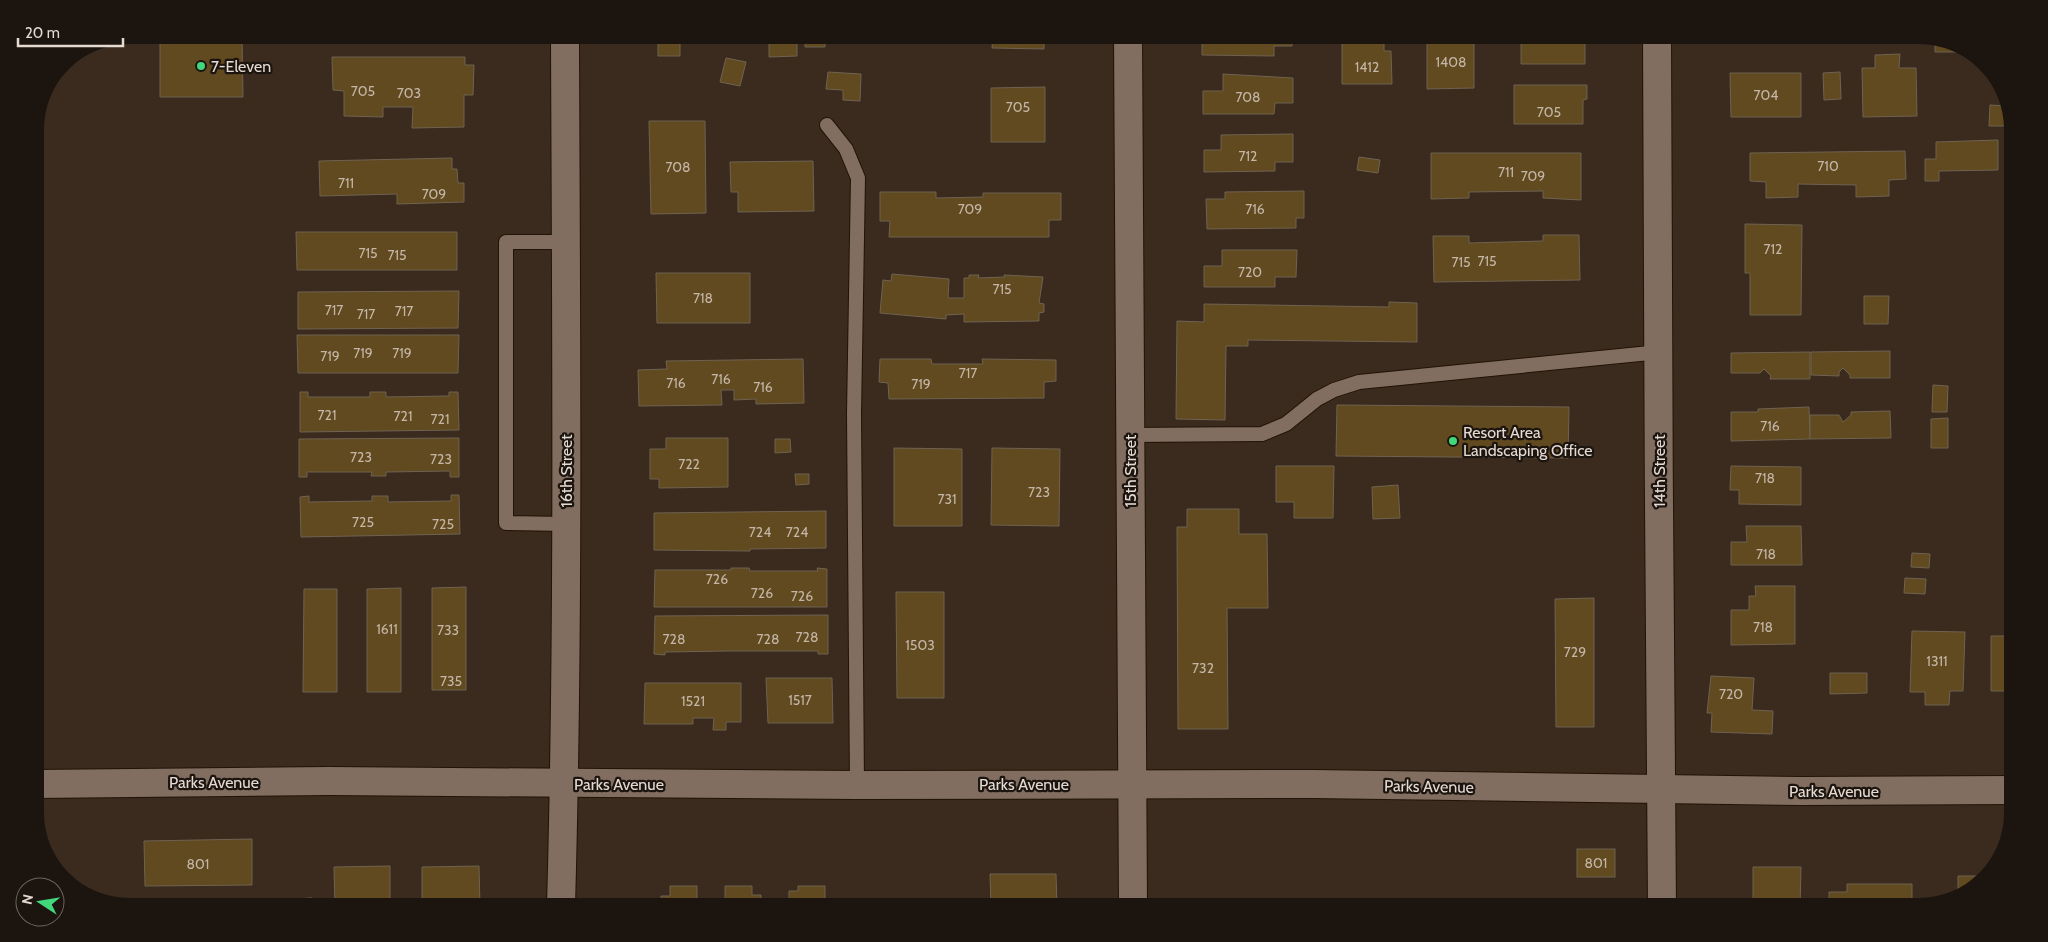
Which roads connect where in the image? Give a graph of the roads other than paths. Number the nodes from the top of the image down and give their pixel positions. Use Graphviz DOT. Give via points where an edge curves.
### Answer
graph roads {
  1 [pos="565,44"];
  2 [pos="1128,44"];
  3 [pos="1657,44"];
  4 [pos="827,125"];
  5 [pos="566,242"];
  6 [pos="1660,352"];
  7 [pos="1129,436"];
  8 [pos="566,524"];
  9 [pos="565,783"];
  10 [pos="1132,783"];
  11 [pos="44,784"];
  12 [pos="857,785"];
  13 [pos="1660,790"];
  14 [pos="2004,790"];
  15 [pos="561,898"];
  16 [pos="1133,898"];
  17 [pos="1662,898"];
  1 -- 5 [label="street, 16th Street"];
  2 -- 7 [label="street, 15th Street"];
  3 -- 6 [label="street, 14th Street"];
  4 -- 12 [label="lane" via="846,149 858,178 854,414"];
  5 -- 8 [label="street, 16th Street"];
  5 -- 8 [label="lane" via="506,242 506,524"];
  6 -- 7 [label="lane" via="1359,382 1334,390 1286,424 1262,434"];
  6 -- 13 [label="street, 14th Street"];
  7 -- 10 [label="street, 15th Street"];
  8 -- 9 [label="street, 16th Street"];
  9 -- 11 [label="street, Parks Avenue"];
  9 -- 12 [label="street, Parks Avenue"];
  9 -- 15 [label="street, 16th Street"];
  10 -- 12 [label="street, Parks Avenue"];
  10 -- 13 [label="street, Parks Avenue"];
  10 -- 16 [label="street, 15th Street"];
  13 -- 14 [label="street, Parks Avenue"];
  13 -- 17 [label="street, 14th Street"];
}
